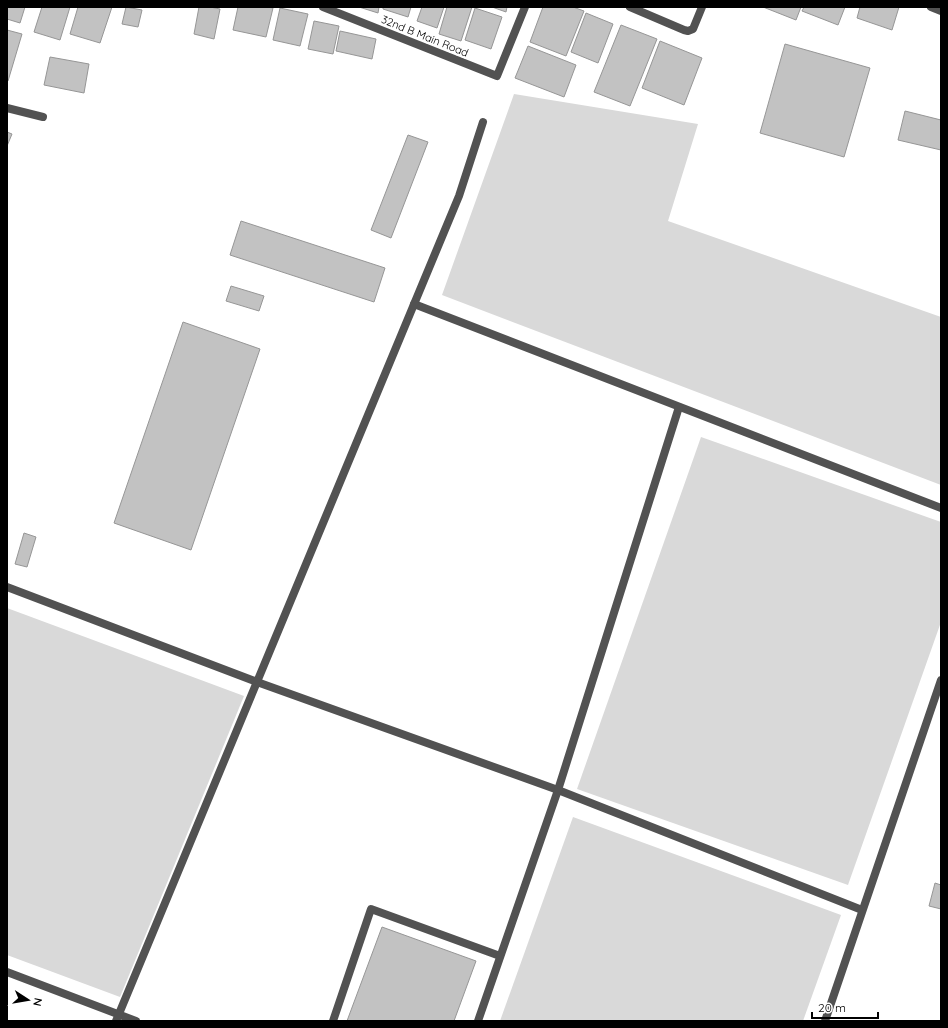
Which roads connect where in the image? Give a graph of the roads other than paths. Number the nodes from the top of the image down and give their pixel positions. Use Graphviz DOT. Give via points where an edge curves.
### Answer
graph roads {
  1 [pos="323,7"];
  2 [pos="525,7"];
  3 [pos="630,7"];
  4 [pos="702,7"];
  5 [pos="931,7"];
  6 [pos="941,11"];
  7 [pos="7,108"];
  8 [pos="43,117"];
  9 [pos="483,122"];
  10 [pos="414,304"];
  11 [pos="679,407"];
  12 [pos="941,508"];
  13 [pos="7,587"];
  14 [pos="941,680"];
  15 [pos="257,682"];
  16 [pos="558,790"];
  17 [pos="862,910"];
  18 [pos="500,956"];
  19 [pos="7,972"];
  20 [pos="117,1018"];
  21 [pos="136,1021"];
  22 [pos="333,1021"];
  23 [pos="478,1021"];
  24 [pos="825,1021"];
  1 -- 2 [label="street, 32nd B Main Road" via="497,76"];
  3 -- 4 [label="street" via="688,31 692,29"];
  5 -- 6 [label="street"];
  7 -- 8 [label="street"];
  9 -- 10 [label="street" via="459,196"];
  10 -- 11 [label="street"];
  10 -- 15 [label="street"];
  11 -- 12 [label="street"];
  11 -- 16 [label="street"];
  13 -- 15 [label="street"];
  14 -- 17 [label="street"];
  15 -- 16 [label="street"];
  15 -- 20 [label="street"];
  16 -- 17 [label="street"];
  16 -- 18 [label="street"];
  17 -- 24 [label="street"];
  18 -- 22 [label="street" via="371,909"];
  18 -- 23 [label="street"];
  19 -- 20 [label="street"];
  20 -- 21 [label="street"];
}
